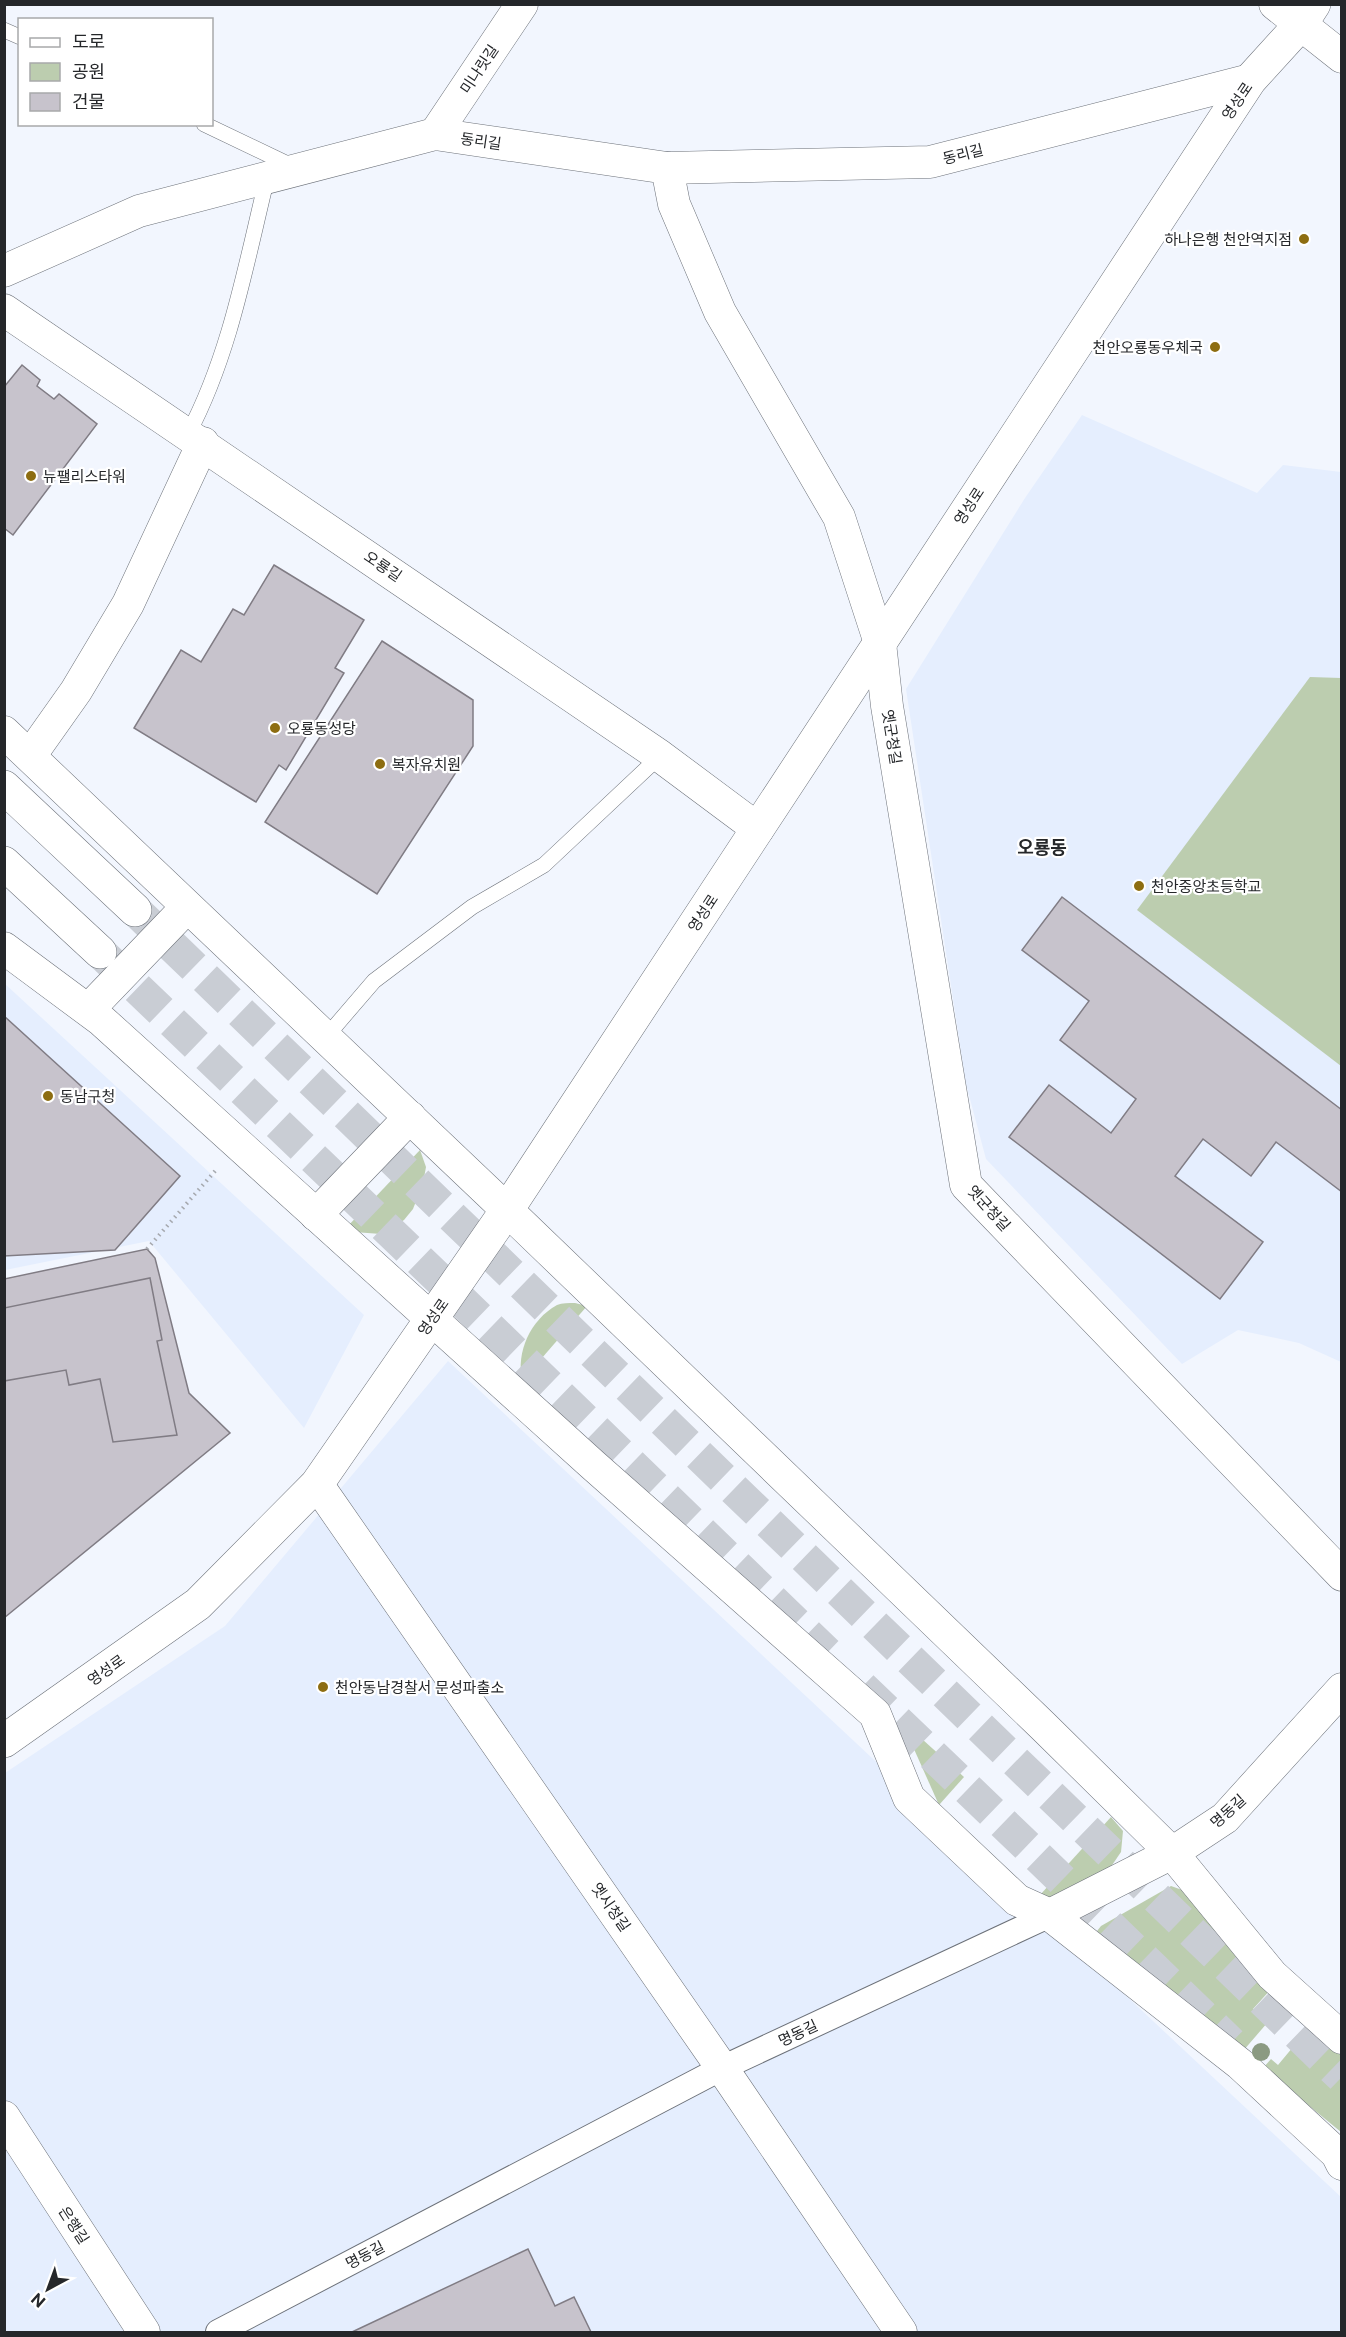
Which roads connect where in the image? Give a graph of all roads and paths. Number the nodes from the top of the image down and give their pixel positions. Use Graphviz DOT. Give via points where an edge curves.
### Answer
graph roads {
  1 [pos="522,4"];
  2 [pos="1275,4"];
  3 [pos="1307,14"];
  4 [pos="4,30"];
  5 [pos="18,36"];
  6 [pos="1341,37"];
  7 [pos="1341,57"];
  8 [pos="1250,80"];
  9 [pos="208,126"];
  10 [pos="435,134"];
  11 [pos="667,168"];
  12 [pos="299,169"];
  13 [pos="267,178"];
  14 [pos="4,271"];
  15 [pos="4,310"];
  16 [pos="196,438"];
  17 [pos="880,643"];
  18 [pos="4,732"];
  19 [pos="30,756"];
  20 [pos="660,756"];
  21 [pos="4,787"];
  22 [pos="758,829"];
  23 [pos="4,863"];
  24 [pos="135,910"];
  25 [pos="193,912"];
  26 [pos="4,948"];
  27 [pos="100,952"];
  28 [pos="95,1015"];
  29 [pos="325,1038"];
  30 [pos="410,1117"];
  31 [pos="238,1145"];
  32 [pos="507,1210"];
  33 [pos="316,1215"];
  34 [pos="147,1249"];
  35 [pos="432,1319"];
  36 [pos="317,1484"];
  37 [pos="1341,1575"];
  38 [pos="1341,1689"];
  39 [pos="4,1741"];
  40 [pos="1172,1853"];
  41 [pos="1050,1915"];
  42 [pos="1341,2038"];
  43 [pos="723,2068"];
  44 [pos="4,2117"];
  45 [pos="1341,2164"];
  46 [pos="144,2332"];
  47 [pos="218,2332"];
  48 [pos="901,2332"];
  1 -- 10 [label="street, 미나릿길"];
  2 -- 3 [label="street"];
  3 -- 6 [label="street"];
  3 -- 7 [label="street"];
  3 -- 8 [label="street, 영성로"];
  4 -- 5 [label="lane"];
  8 -- 11 [label="street, 동리길" via="930,162"];
  8 -- 17 [label="street, 영성로"];
  9 -- 12 [label="lane"];
  10 -- 11 [label="street, 동리길"];
  10 -- 12 [label="street, 동리길"];
  11 -- 17 [label="street" via="674,204 720,312 839,517"];
  12 -- 13 [label="street, 동리길"];
  13 -- 14 [label="street, 동리길" via="139,211"];
  13 -- 16 [label="lane" via="231,326 201,409"];
  15 -- 16 [label="street, 오룡길"];
  16 -- 19 [label="street" via="128,604 76,691"];
  16 -- 20 [label="street, 오룡길"];
  17 -- 22 [label="street, 영성로"];
  17 -- 37 [label="street, 옛군청길" via="966,1185"];
  18 -- 19 [label="street"];
  19 -- 25 [label="street"];
  20 -- 22 [label="street, 오룡길"];
  20 -- 29 [label="lane" via="544,865 472,907 374,981"];
  21 -- 24 [label="street"];
  22 -- 32 [label="street, 영성로"];
  23 -- 27 [label="street"];
  25 -- 28 [label="street"];
  25 -- 29 [label="street"];
  26 -- 28 [label="street"];
  28 -- 31 [label="street"];
  29 -- 30 [label="street"];
  30 -- 32 [label="street"];
  30 -- 33 [label="street"];
  31 -- 33 [label="street"];
  31 -- 34 [label="path"];
  32 -- 35 [label="street, 영성로"];
  32 -- 40 [label="street"];
  33 -- 35 [label="street"];
  35 -- 36 [label="street, 영성로"];
  35 -- 41 [label="street" via="875,1714 909,1798 1017,1900"];
  36 -- 39 [label="street, 영성로" via="198,1604"];
  36 -- 43 [label="street, 옛시청길"];
  38 -- 40 [label="street, 명동길" via="1225,1818"];
  40 -- 41 [label="street, 명동길"];
  40 -- 42 [label="street" via="1272,1975"];
  41 -- 43 [label="street, 명동길"];
  41 -- 45 [label="street" via="1240,2064 1337,2154"];
  43 -- 47 [label="street, 명동길"];
  43 -- 48 [label="street, 옛시청길"];
  44 -- 46 [label="street, 은행길"];
}
